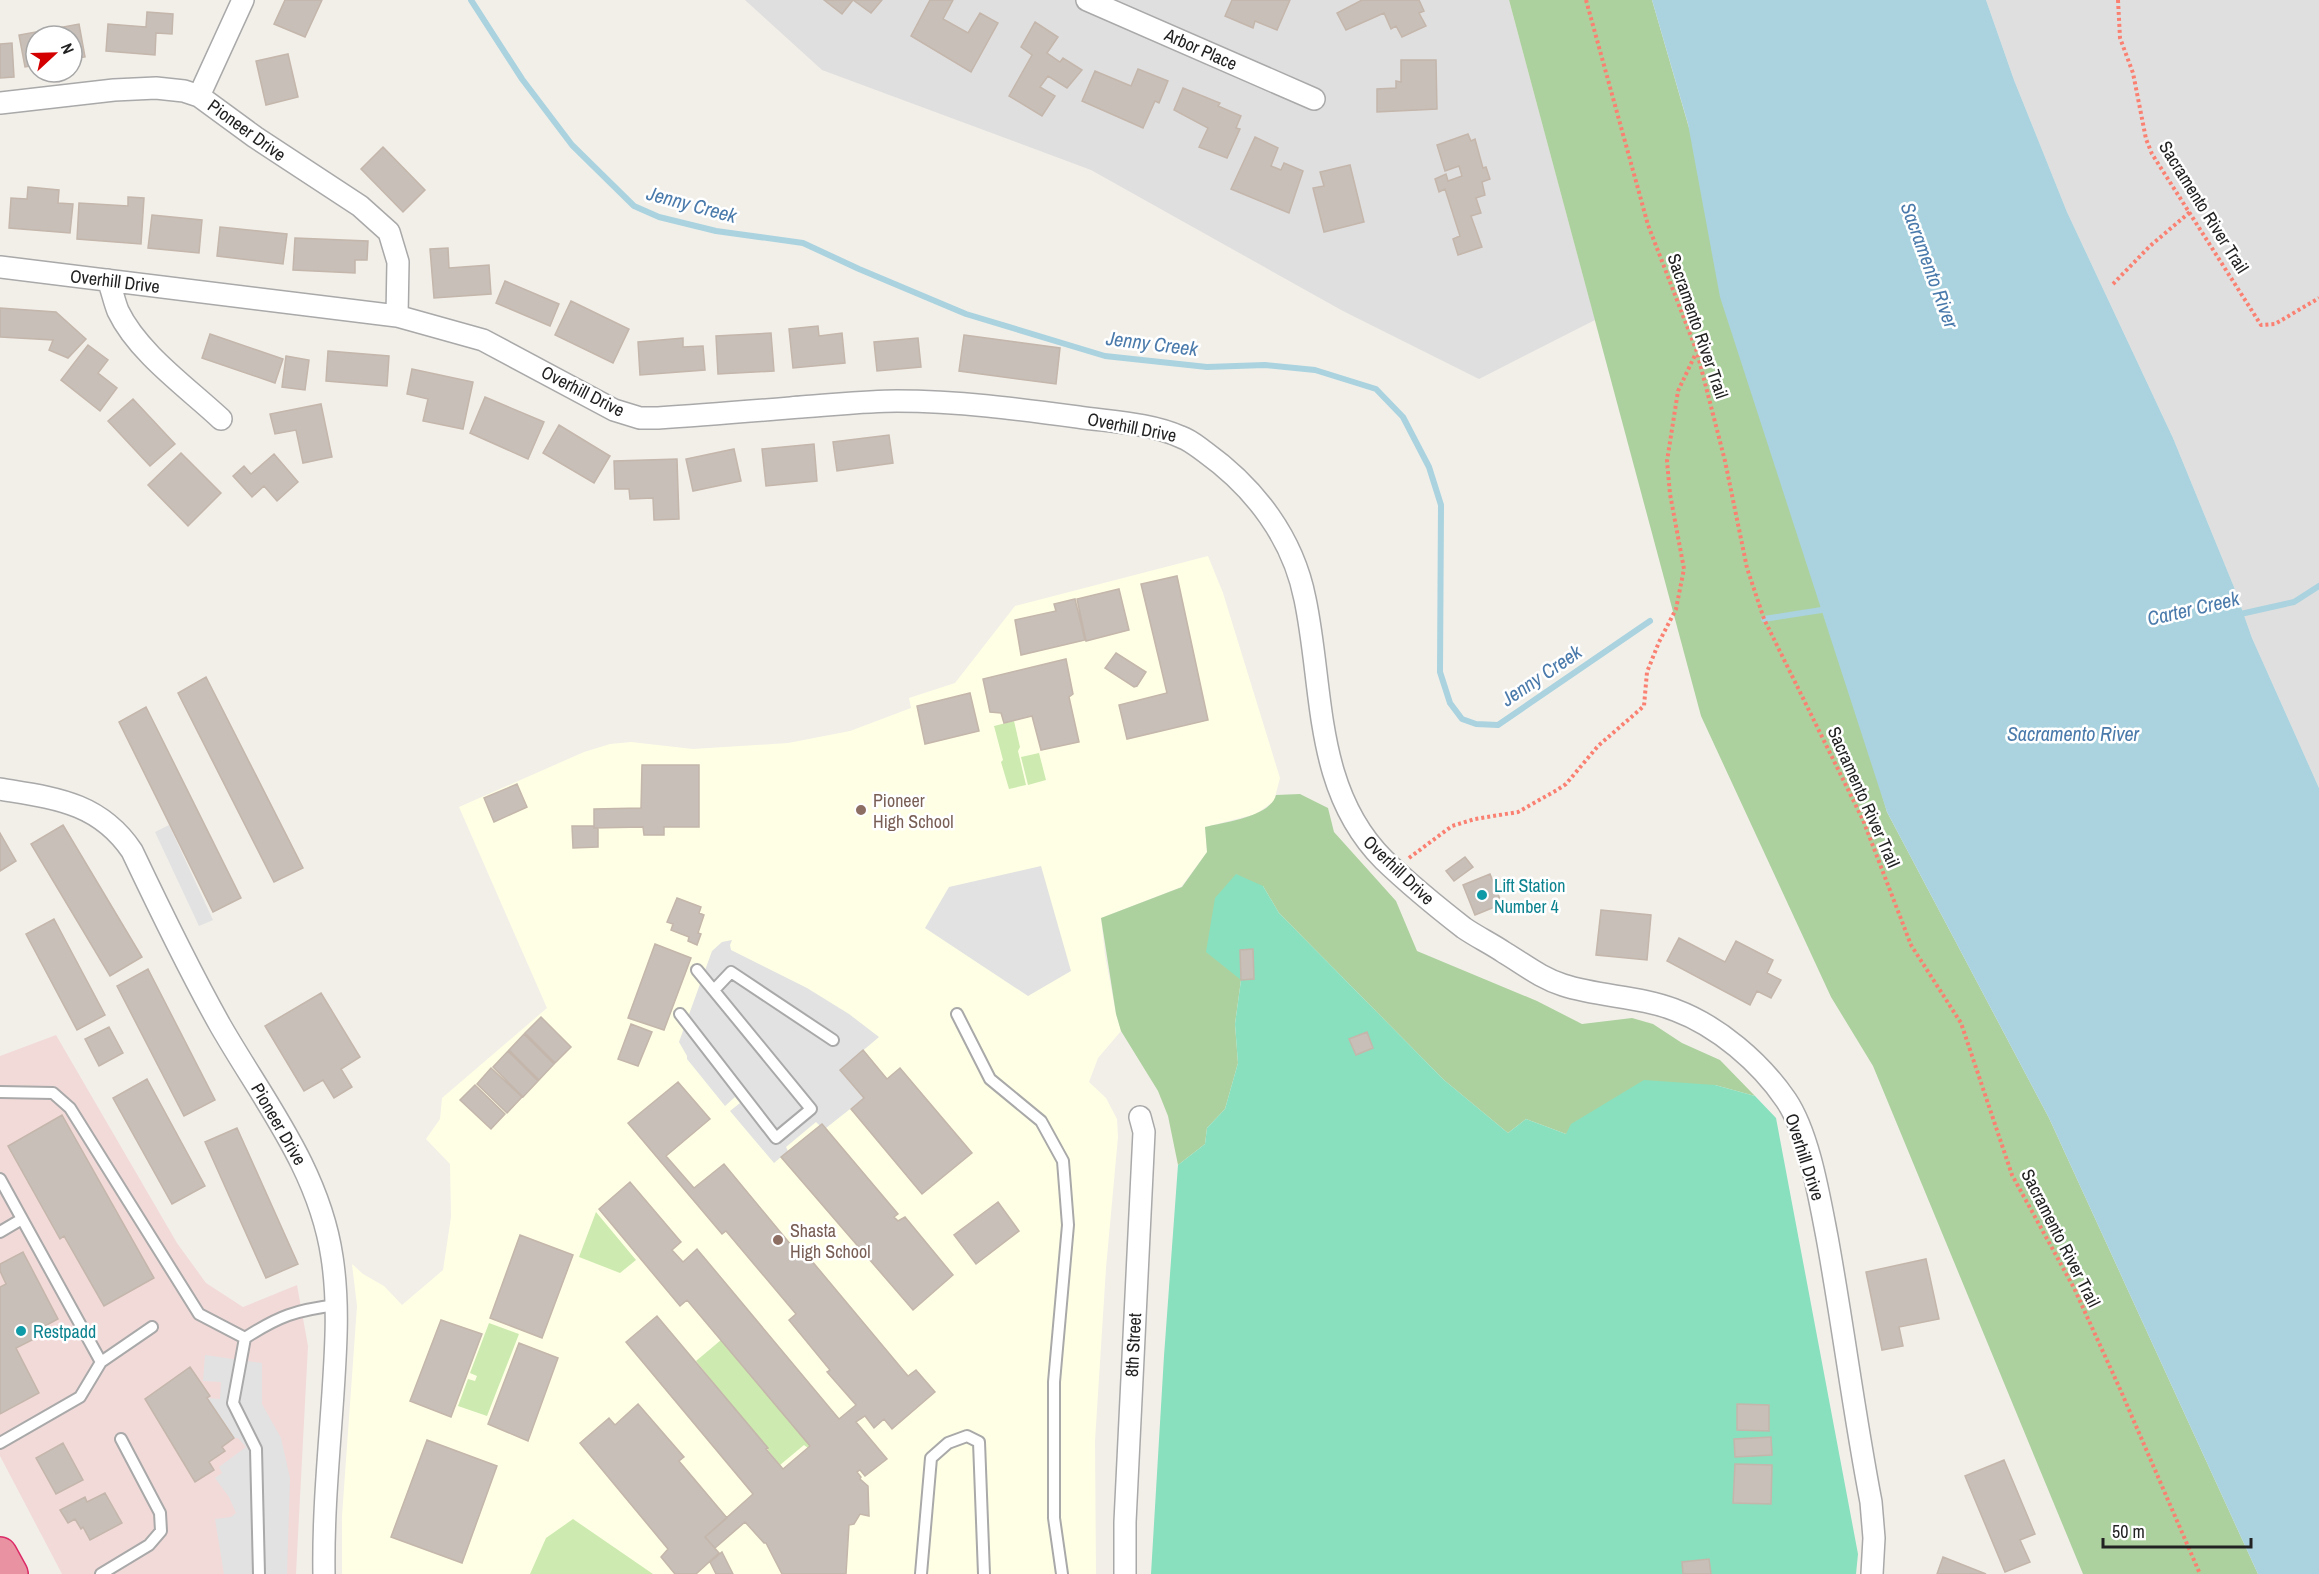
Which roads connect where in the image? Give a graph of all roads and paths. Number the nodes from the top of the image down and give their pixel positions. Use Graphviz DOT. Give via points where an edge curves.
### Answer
graph roads {
  1 [pos="243,0"];
  2 [pos="1087,0"];
  3 [pos="1586,0"];
  4 [pos="2118,0"];
  5 [pos="199,96"];
  6 [pos="1314,99"];
  7 [pos="0,103"];
  8 [pos="2190,212"];
  9 [pos="0,267"];
  10 [pos="108,280"];
  11 [pos="2113,284"];
  12 [pos="2319,298"];
  13 [pos="397,316"];
  14 [pos="1697,352"];
  15 [pos="222,419"];
  16 [pos="0,789"];
  17 [pos="1395,870"];
  18 [pos="697,970"];
  19 [pos="714,990"];
  20 [pos="680,1014"];
  21 [pos="957,1014"];
  22 [pos="833,1040"];
  23 [pos="0,1092"];
  24 [pos="1140,1117"];
  25 [pos="0,1179"];
  26 [pos="22,1220"];
  27 [pos="0,1232"];
  28 [pos="337,1305"];
  29 [pos="152,1327"];
  30 [pos="245,1338"];
  31 [pos="101,1362"];
  32 [pos="122,1439"];
  33 [pos="0,1443"];
  34 [pos="0,1554"];
  35 [pos="11,1574"];
  36 [pos="101,1574"];
  37 [pos="259,1574"];
  38 [pos="324,1574"];
  39 [pos="921,1574"];
  40 [pos="984,1574"];
  41 [pos="1062,1574"];
  42 [pos="1125,1574"];
  43 [pos="1872,1574"];
  44 [pos="2200,1574"];
  1 -- 5 [label="street"];
  2 -- 6 [label="street, Arbor Place"];
  3 -- 14 [label="path, Sacramento River Trail" via="1648,225"];
  4 -- 8 [label="path, Sacramento River Trail" via="2120,38 2133,73 2146,139"];
  5 -- 7 [label="street, Pioneer Drive" via="156,88"];
  5 -- 13 [label="street, Pioneer Drive" via="360,206 388,232 398,262"];
  8 -- 11 [label="path"];
  8 -- 12 [label="path, Sacramento River Trail" via="2261,325 2275,324"];
  9 -- 10 [label="street, Overhill Drive"];
  10 -- 13 [label="street, Overhill Drive"];
  10 -- 15 [label="street" via="129,329 153,357"];
  13 -- 17 [label="street, Overhill Drive" via="483,340 600,403 640,418 872,401 927,402 1006,407 1145,427 1185,438 1238,478 1258,500 1289,550 1305,594 1323,733 1335,776 1358,829"];
  14 -- 17 [label="path" via="1678,391 1667,461 1684,569 1676,609 1647,672 1644,706 1598,746 1557,790 1518,812 1452,826"];
  14 -- 44 [label="path, Sacramento River Trail" via="1760,609 1863,820 1911,945 1961,1023 2012,1175 2074,1288"];
  16 -- 28 [label="street, Pioneer Drive" via="42,796 92,812 123,838 132,851 183,958 304,1167 332,1254"];
  17 -- 43 [label="street, Overhill Drive" via="1466,930 1540,976 1595,993 1672,1008 1702,1023 1744,1054 1785,1100 1802,1136 1821,1207 1873,1518"];
  18 -- 19 [label="lane"];
  19 -- 20 [label="lane" via="811,1109 776,1138"];
  19 -- 22 [label="lane" via="731,972"];
  21 -- 41 [label="lane" via="990,1079 1041,1120 1063,1161 1068,1225 1054,1382 1054,1518"];
  23 -- 30 [label="lane" via="53,1093 70,1108 199,1314"];
  24 -- 42 [label="street, 8th Street" via="1144,1132"];
  25 -- 26 [label="lane"];
  26 -- 27 [label="lane"];
  26 -- 31 [label="lane"];
  28 -- 30 [label="lane" via="308,1308 275,1319"];
  28 -- 38 [label="street, Pioneer Drive"];
  29 -- 31 [label="lane"];
  30 -- 37 [label="lane" via="233,1403 256,1449"];
  31 -- 33 [label="lane" via="80,1397"];
  32 -- 36 [label="lane" via="160,1513 161,1531 149,1545"];
  34 -- 35 [label="highway"];
  39 -- 40 [label="lane" via="931,1458 948,1443 966,1436 980,1442"];
}
